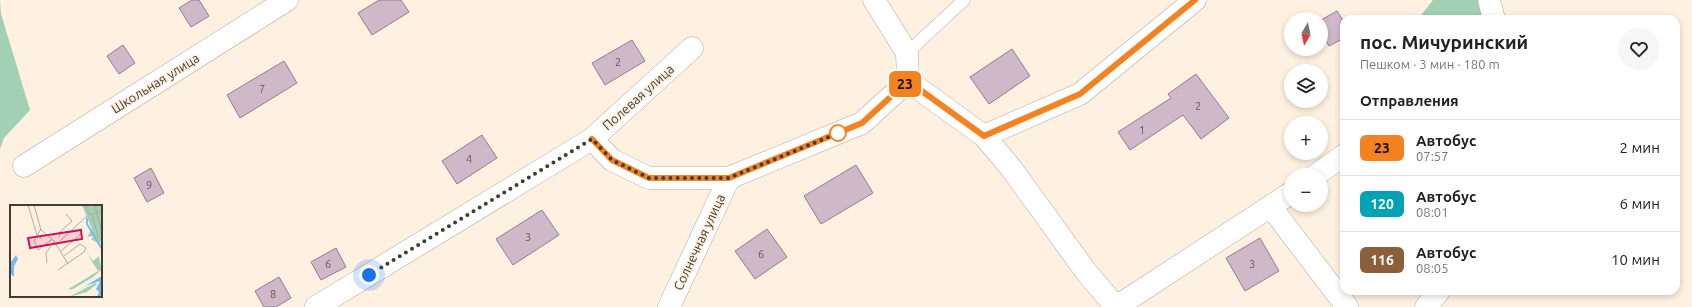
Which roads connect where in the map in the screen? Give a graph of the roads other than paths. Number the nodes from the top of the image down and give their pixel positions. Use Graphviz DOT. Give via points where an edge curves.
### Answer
graph roads {
  1 [pos="287,0"];
  2 [pos="874,0"];
  3 [pos="964,0"];
  4 [pos="1195,0"];
  5 [pos="1490,0"];
  6 [pos="1493,15"];
  7 [pos="692,48"];
  8 [pos="907,53"];
  9 [pos="908,81"];
  10 [pos="984,136"];
  11 [pos="592,139"];
  12 [pos="1340,158"];
  13 [pos="24,166"];
  14 [pos="1326,168"];
  15 [pos="729,178"];
  16 [pos="1284,198"];
  17 [pos="1271,207"];
  18 [pos="1436,295"];
  19 [pos="316,307"];
  20 [pos="669,307"];
  21 [pos="1116,307"];
  22 [pos="1347,307"];
  23 [pos="1426,307"];
  1 -- 13 [label="street, Школьная улица"];
  2 -- 8 [label="street"];
  3 -- 8 [label="lane"];
  4 -- 10 [label="street" via="1080,94"];
  5 -- 6 [label="street"];
  7 -- 11 [label="street, Полевая улица"];
  8 -- 9 [label="street"];
  9 -- 10 [label="street"];
  9 -- 15 [label="street" via="862,123"];
  10 -- 21 [label="street" via="1011,168 1087,273"];
  11 -- 15 [label="street" via="612,160 649,178"];
  11 -- 19 [label="street, Полевая улица"];
  12 -- 14 [label="street"];
  15 -- 20 [label="street, Солнечная улица"];
  16 -- 17 [label="street"];
  17 -- 21 [label="street"];
  17 -- 22 [label="street"];
  18 -- 23 [label="street"];
}
